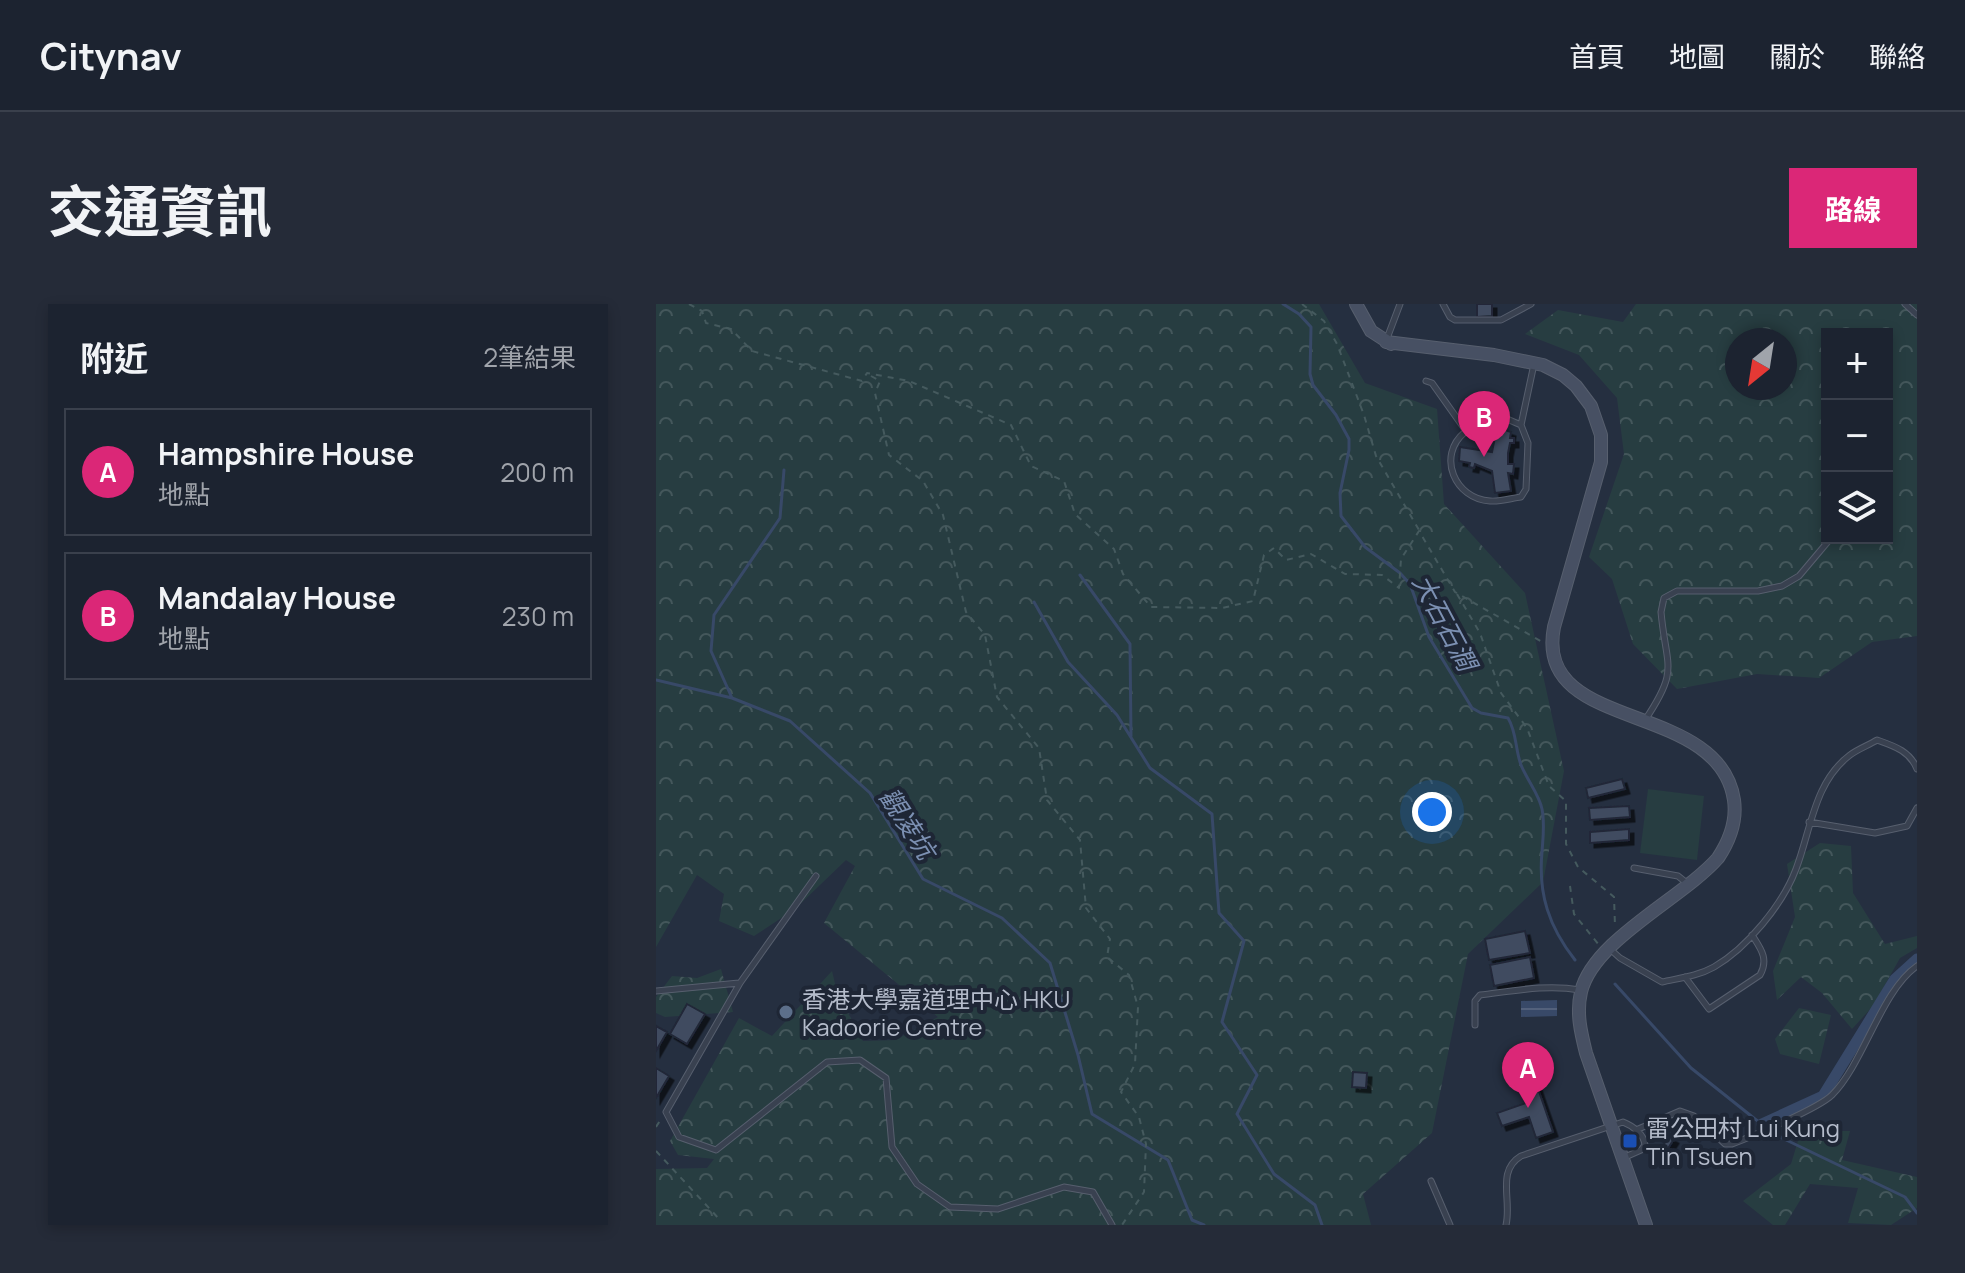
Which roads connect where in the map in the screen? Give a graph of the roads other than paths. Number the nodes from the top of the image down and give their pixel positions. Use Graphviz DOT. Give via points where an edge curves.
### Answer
graph roads {
  1 [pos="1356,304"];
  2 [pos="1400,304"];
  3 [pos="1443,304"];
  4 [pos="1531,304"];
  5 [pos="1905,304"];
  6 [pos="1917,315"];
  7 [pos="1386,342"];
  8 [pos="1535,364"];
  9 [pos="1426,381"];
  10 [pos="1521,425"];
  11 [pos="1466,431"];
  12 [pos="1826,544"];
  13 [pos="1645,721"];
  14 [pos="1917,769"];
  15 [pos="1917,808"];
  16 [pos="1809,822"];
  17 [pos="1634,868"];
  18 [pos="816,876"];
  19 [pos="1688,884"];
  20 [pos="1752,935"];
  21 [pos="1610,948"];
  22 [pos="1917,966"];
  23 [pos="1685,977"];
  24 [pos="740,983"];
  25 [pos="1581,990"];
  26 [pos="656,991"];
  27 [pos="1475,1025"];
  28 [pos="1611,1124"];
  29 [pos="1636,1130"];
  30 [pos="1623,1158"];
  31 [pos="1431,1181"];
  32 [pos="1112,1225"];
  33 [pos="1450,1225"];
  34 [pos="1506,1225"];
  35 [pos="1646,1225"];
  1 -- 7 [label="main road" via="1366,325"];
  2 -- 7 [label="lane"];
  3 -- 4 [label="lane" via="1455,320 1501,320"];
  5 -- 6 [label="lane"];
  7 -- 8 [label="main road" via="1405,351"];
  8 -- 10 [label="lane"];
  8 -- 13 [label="main road" via="1563,375 1581,393 1595,413 1602,442 1599,470 1556,621 1552,648 1560,674 1573,688"];
  9 -- 11 [label="lane"];
  10 -- 11 [label="lane" via="1507,419"];
  10 -- 11 [label="lane" via="1528,443 1526,489 1521,497 1490,501 1471,496 1454,482 1453,447"];
  12 -- 13 [label="lane" via="1799,576 1782,586 1667,595 1661,609 1669,673 1664,692"];
  13 -- 19 [label="main road" via="1713,756 1733,795 1733,824 1726,845"];
  14 -- 16 [label="lane" via="1899,748 1877,740 1850,755 1827,781"];
  15 -- 16 [label="lane" via="1907,826 1875,833"];
  16 -- 20 [label="lane" via="1796,870 1777,906"];
  17 -- 19 [label="lane" via="1678,876"];
  18 -- 24 [label="lane"];
  19 -- 21 [label="main road"];
  20 -- 23 [label="lane" via="1715,966"];
  20 -- 23 [label="lane" via="1765,960 1760,975 1709,1009"];
  21 -- 23 [label="lane" via="1662,982"];
  21 -- 25 [label="main road" via="1591,968"];
  22 -- 29 [label="lane" via="1901,980 1824,1102 1732,1144 1680,1111"];
  24 -- 26 [label="lane"];
  24 -- 32 [label="lane" via="666,1112 679,1137 716,1150 827,1062 860,1060 886,1078 892,1147 917,1184 950,1207 998,1209 1064,1187 1093,1192"];
  25 -- 27 [label="lane" via="1480,995"];
  25 -- 28 [label="main road" via="1586,1053"];
  28 -- 29 [label="lane" via="1623,1122"];
  28 -- 30 [label="main road"];
  28 -- 34 [label="lane" via="1511,1162 1506,1173"];
  29 -- 30 [label="lane" via="1645,1145"];
  30 -- 35 [label="main road"];
  31 -- 33 [label="lane"];
}
